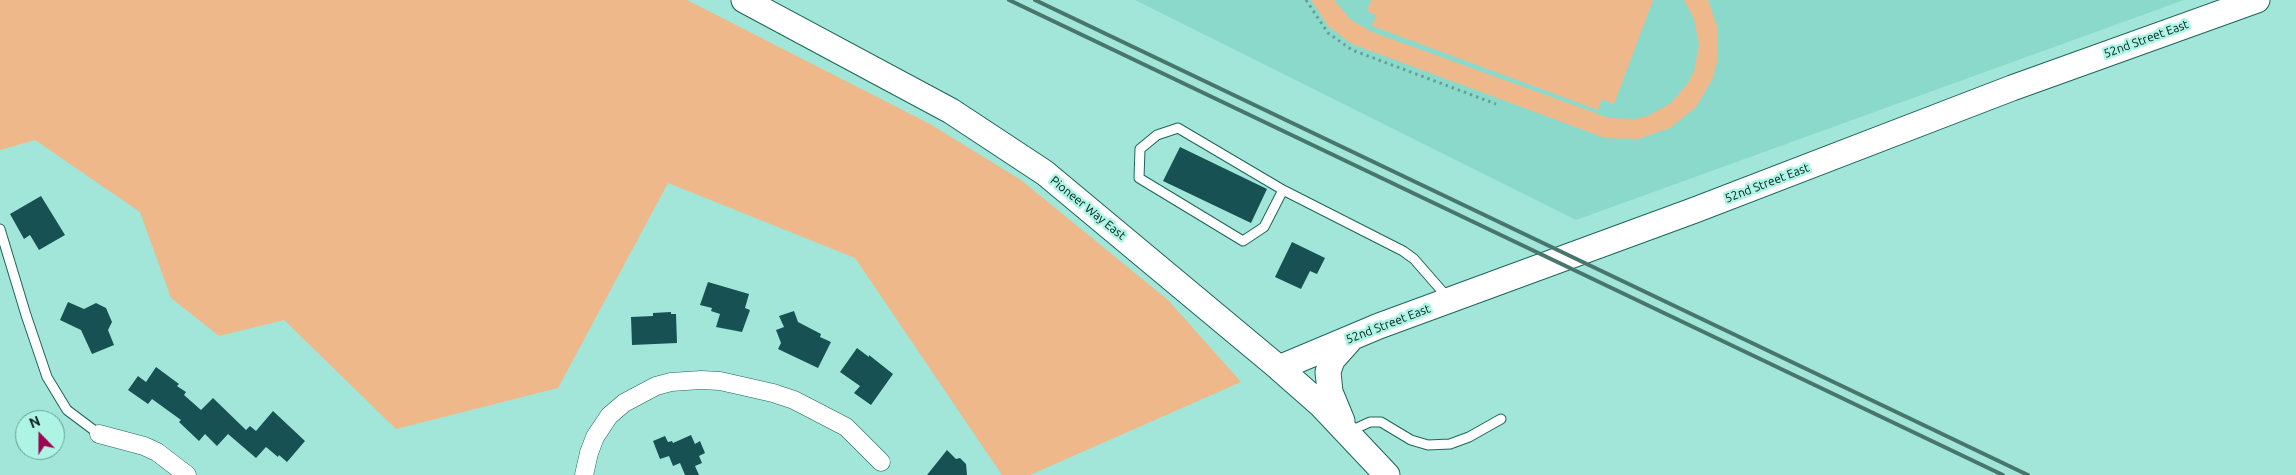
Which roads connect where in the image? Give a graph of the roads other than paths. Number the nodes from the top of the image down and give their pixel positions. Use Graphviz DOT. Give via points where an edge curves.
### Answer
graph roads {
  1 [pos="744,0"];
  2 [pos="2257,0"];
  3 [pos="1283,190"];
  4 [pos="0,229"];
  5 [pos="1450,300"];
  6 [pos="1351,339"];
  7 [pos="1279,368"];
  8 [pos="1501,420"];
  9 [pos="1348,432"];
  10 [pos="99,434"];
  11 [pos="881,462"];
  12 [pos="187,475"];
  13 [pos="584,475"];
  14 [pos="1387,475"];
  1 -- 7 [label="street, Pioneer Way East" via="950,111 1002,143 1097,214"];
  2 -- 5 [label="street, 52nd Street East" via="2012,88"];
  3 -- 3 [label="lane" via="1178,128 1157,135 1140,149 1139,178 1243,241 1264,227"];
  3 -- 5 [label="lane" via="1414,258"];
  4 -- 10 [label="lane" via="47,377 67,410"];
  5 -- 6 [label="street, 52nd Street East"];
  6 -- 7 [label="street, 52nd Street East"];
  6 -- 9 [label="street" via="1332,360 1328,379 1336,411"];
  7 -- 9 [label="street, Pioneer Way East"];
  8 -- 9 [label="lane" via="1450,444 1428,445 1411,440 1381,422 1370,422"];
  9 -- 14 [label="street, Pioneer Way East"];
  10 -- 12 [label="street" via="157,452"];
  11 -- 13 [label="street" via="846,427 800,404 773,393 701,380 656,386 624,402 609,416 595,437"];
}
